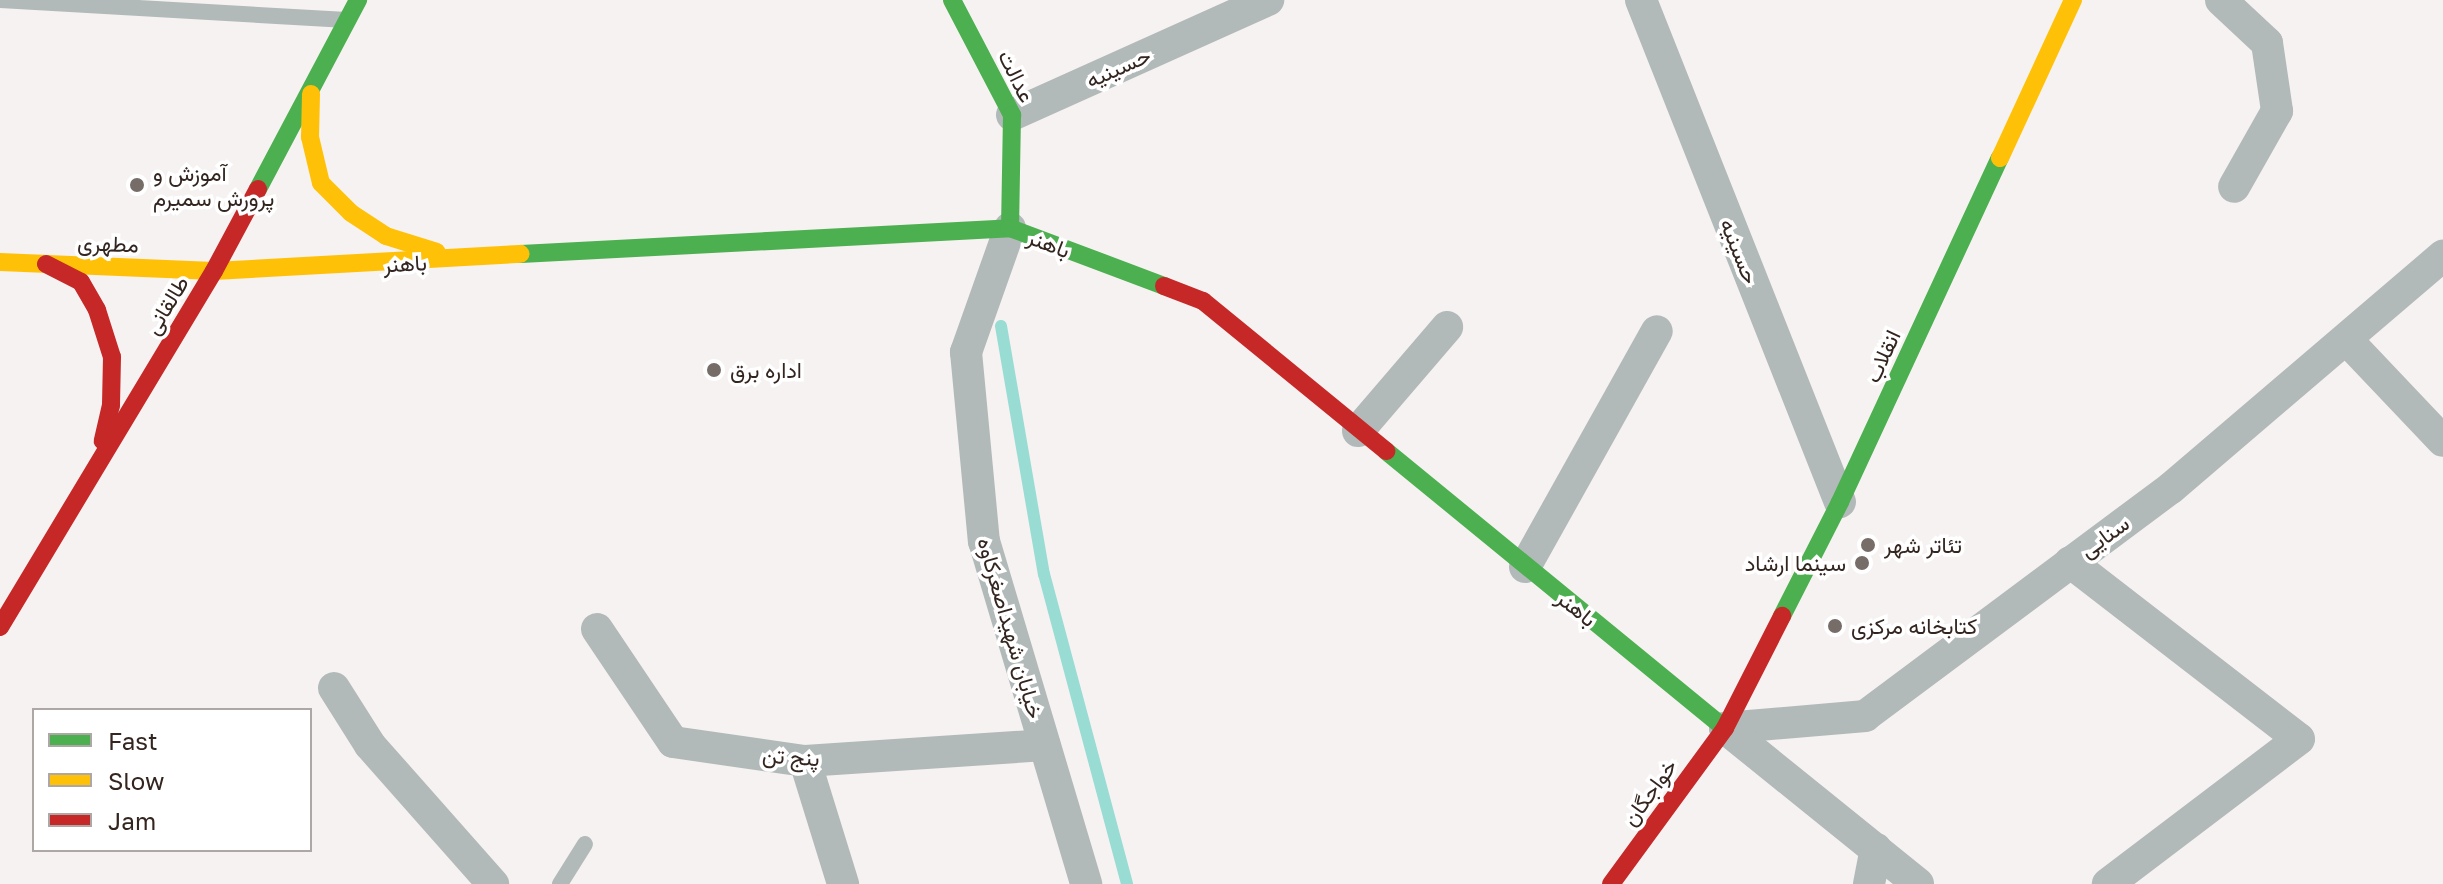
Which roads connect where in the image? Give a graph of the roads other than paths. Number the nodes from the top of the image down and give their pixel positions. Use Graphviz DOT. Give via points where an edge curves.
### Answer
graph roads {
  1 [pos="0,0"];
  2 [pos="358,0"];
  3 [pos="952,0"];
  4 [pos="1268,0"];
  5 [pos="1641,0"];
  6 [pos="2073,0"];
  7 [pos="2221,0"];
  8 [pos="348,21"];
  9 [pos="311,92"];
  10 [pos="1012,115"];
  11 [pos="2234,187"];
  12 [pos="1010,228"];
  13 [pos="2443,256"];
  14 [pos="469,260"];
  15 [pos="0,262"];
  16 [pos="46,264"];
  17 [pos="214,271"];
  18 [pos="1447,327"];
  19 [pos="1657,331"];
  20 [pos="2347,340"];
  21 [pos="1358,431"];
  22 [pos="2443,441"];
  23 [pos="98,461"];
  24 [pos="1840,502"];
  25 [pos="2070,562"];
  26 [pos="1525,567"];
  27 [pos="0,627"];
  28 [pos="597,629"];
  29 [pos="334,688"];
  30 [pos="1725,728"];
  31 [pos="1044,745"];
  32 [pos="805,761"];
  33 [pos="585,844"];
  34 [pos="1876,849"];
  35 [pos="493,884"];
  36 [pos="560,884"];
  37 [pos="843,884"];
  38 [pos="1086,884"];
  39 [pos="1611,884"];
  40 [pos="1869,884"];
  41 [pos="1918,884"];
  42 [pos="2108,884"];
  1 -- 8 [label="lane"];
  2 -- 8 [label="main road, طالقانی"];
  3 -- 10 [label="main road, عدالت"];
  4 -- 10 [label="street, حسینیه"];
  5 -- 24 [label="street, حسینیه"];
  6 -- 24 [label="main road, انقلاب"];
  7 -- 11 [label="street" via="2267,43 2277,111"];
  8 -- 9 [label="main road, طالقانی"];
  9 -- 14 [label="main road" via="310,137 321,183 351,213 386,236"];
  9 -- 17 [label="main road, طالقانی"];
  10 -- 12 [label="main road, عدالت"];
  12 -- 14 [label="main road, باهنر"];
  12 -- 21 [label="main road, باهنر" via="1203,301"];
  12 -- 31 [label="street, خیابان شهیداصغرکاوه" via="966,352 984,541"];
  13 -- 20 [label="street, سنایی"];
  14 -- 17 [label="main road, باهنر"];
  15 -- 16 [label="main road, مطهری"];
  16 -- 17 [label="main road, مطهری"];
  16 -- 23 [label="main road" via="81,282 97,310 112,357 111,405"];
  17 -- 23 [label="main road, طالقانی"];
  18 -- 21 [label="street"];
  19 -- 26 [label="street"];
  20 -- 22 [label="street"];
  20 -- 25 [label="street, سنایی" via="2171,488"];
  21 -- 26 [label="main road, باهنر"];
  23 -- 27 [label="main road, طالقانی"];
  24 -- 30 [label="main road, انقلاب"];
  25 -- 30 [label="street, سنایی" via="1865,716"];
  25 -- 42 [label="street" via="2299,739"];
  26 -- 30 [label="main road, باهنر"];
  28 -- 32 [label="street, پنج تن" via="673,742"];
  29 -- 35 [label="street" via="370,745"];
  30 -- 34 [label="street"];
  30 -- 39 [label="main road, خواجگان"];
  31 -- 32 [label="street, پنج تن"];
  31 -- 38 [label="street, خیابان شهیداصغرکاوه"];
  32 -- 37 [label="street"];
  33 -- 36 [label="lane"];
  34 -- 40 [label="street"];
  34 -- 41 [label="street"];
}
